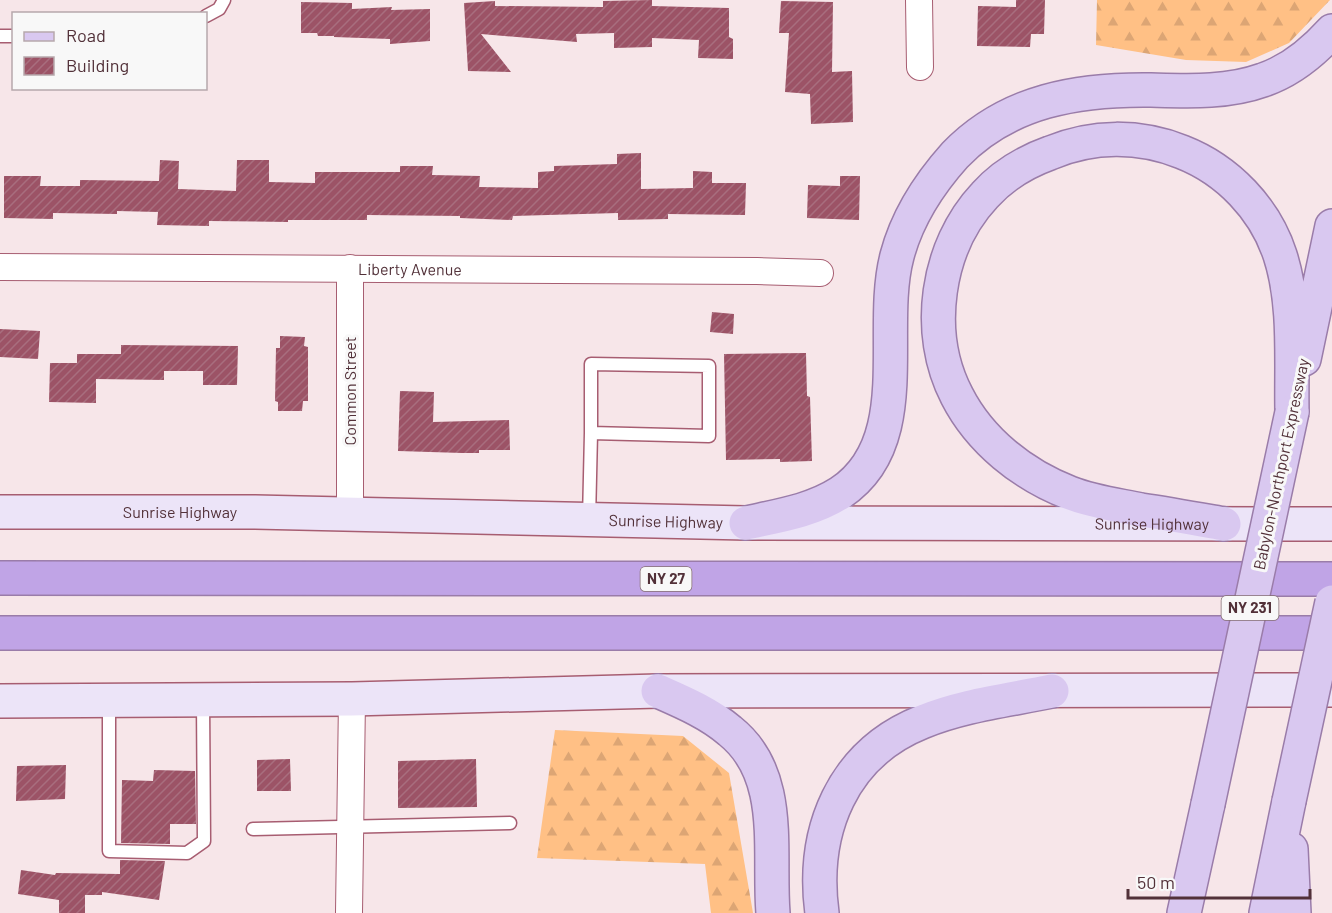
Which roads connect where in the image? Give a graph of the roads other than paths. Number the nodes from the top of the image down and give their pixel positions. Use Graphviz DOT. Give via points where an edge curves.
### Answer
graph roads {
  1 [pos="224,0"];
  2 [pos="919,0"];
  3 [pos="207,15"];
  4 [pos="1332,31"];
  5 [pos="920,67"];
  6 [pos="1332,226"];
  7 [pos="0,267"];
  8 [pos="350,268"];
  9 [pos="820,273"];
  10 [pos="1292,412"];
  11 [pos="591,433"];
  12 [pos="0,512"];
  13 [pos="350,514"];
  14 [pos="589,521"];
  15 [pos="746,523"];
  16 [pos="1224,524"];
  17 [pos="1332,524"];
  18 [pos="0,578"];
  19 [pos="1332,579"];
  20 [pos="1332,602"];
  21 [pos="0,633"];
  22 [pos="1332,633"];
  23 [pos="1332,690"];
  24 [pos="658,691"];
  25 [pos="1052,691"];
  26 [pos="352,699"];
  27 [pos="203,700"];
  28 [pos="0,701"];
  29 [pos="109,701"];
  30 [pos="1289,801"];
  31 [pos="510,823"];
  32 [pos="350,826"];
  33 [pos="253,829"];
  34 [pos="1193,870"];
  35 [pos="349,913"];
  36 [pos="773,913"];
  37 [pos="822,913"];
  38 [pos="1172,913"];
  39 [pos="1184,913"];
  40 [pos="1266,913"];
  41 [pos="1294,913"];
  1 -- 3 [label="lane" via="219,9"];
  2 -- 5 [label="street"];
  4 -- 15 [label="main road" via="1300,61 1263,81 1210,90 1121,90 1070,95 1019,111 957,154 926,192 897,257 891,301 888,409 863,473 816,506"];
  6 -- 10 [label="main road, Babylon-Northport Expressway / NY 231"];
  7 -- 8 [label="street, Liberty Avenue"];
  8 -- 9 [label="street, Liberty Avenue"];
  8 -- 13 [label="street, Common Street"];
  10 -- 16 [label="main road" via="1289,302 1280,256 1272,235 1246,195 1210,167 1166,146 1143,141 1092,140 1021,166 984,195 970,214 942,278 939,327 948,376 984,435 1021,466 1069,492 1106,503"];
  10 -- 34 [label="main road, Babylon-Northport Expressway / NY 231, bridge"];
  11 -- 11 [label="lane" via="709,436 709,366 591,364"];
  11 -- 14 [label="lane"];
  12 -- 13 [label="main road, Sunrise Highway"];
  13 -- 14 [label="main road, Sunrise Highway"];
  14 -- 15 [label="main road, Sunrise Highway"];
  15 -- 16 [label="main road, Sunrise Highway"];
  16 -- 17 [label="main road, Sunrise Highway"];
  18 -- 19 [label="highway, NY 27"];
  20 -- 30 [label="main road, bridge"];
  21 -- 22 [label="highway"];
  23 -- 25 [label="main road"];
  24 -- 25 [label="main road"];
  24 -- 26 [label="main road"];
  24 -- 36 [label="main road" via="732,732 760,770 770,802"];
  25 -- 37 [label="main road" via="936,717 896,736 862,763 840,796 825,834 818,875"];
  26 -- 27 [label="main road"];
  26 -- 32 [label="street"];
  27 -- 29 [label="main road"];
  27 -- 29 [label="lane" via="204,841 187,853 109,851"];
  28 -- 29 [label="main road"];
  30 -- 40 [label="main road"];
  30 -- 41 [label="main road"];
  31 -- 32 [label="lane"];
  32 -- 33 [label="lane"];
  32 -- 35 [label="street"];
  34 -- 38 [label="main road"];
  34 -- 39 [label="main road, Babylon-Northport Expressway / NY 231"];
}
